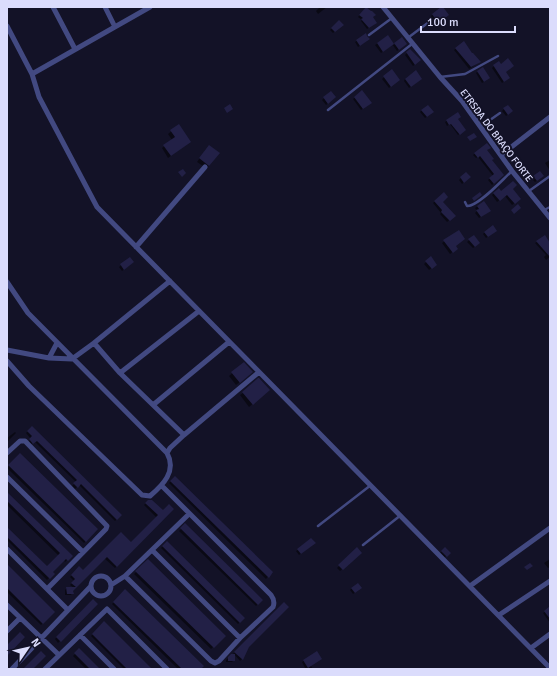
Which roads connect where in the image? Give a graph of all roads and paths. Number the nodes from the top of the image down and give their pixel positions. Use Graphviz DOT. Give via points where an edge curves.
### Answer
graph roads {
  1 [pos="53,7"];
  2 [pos="105,7"];
  3 [pos="150,7"];
  4 [pos="383,7"];
  5 [pos="392,18"];
  6 [pos="429,22"];
  7 [pos="7,26"];
  8 [pos="115,27"];
  9 [pos="369,35"];
  10 [pos="409,37"];
  11 [pos="412,44"];
  12 [pos="75,49"];
  13 [pos="498,56"];
  14 [pos="32,74"];
  15 [pos="440,77"];
  16 [pos="328,110"];
  17 [pos="500,113"];
  18 [pos="550,117"];
  19 [pos="480,128"];
  20 [pos="501,155"];
  21 [pos="205,167"];
  22 [pos="512,171"];
  23 [pos="550,176"];
  24 [pos="528,191"];
  25 [pos="465,202"];
  26 [pos="550,206"];
  27 [pos="544,211"];
  28 [pos="550,218"];
  29 [pos="136,247"];
  30 [pos="170,281"];
  31 [pos="7,282"];
  32 [pos="199,311"];
  33 [pos="229,342"];
  34 [pos="56,343"];
  35 [pos="94,343"];
  36 [pos="7,350"];
  37 [pos="49,358"];
  38 [pos="72,358"];
  39 [pos="7,362"];
  40 [pos="259,372"];
  41 [pos="120,373"];
  42 [pos="153,405"];
  43 [pos="184,435"];
  44 [pos="167,453"];
  45 [pos="7,454"];
  46 [pos="7,477"];
  47 [pos="371,485"];
  48 [pos="162,486"];
  49 [pos="189,514"];
  50 [pos="401,515"];
  51 [pos="318,526"];
  52 [pos="550,528"];
  53 [pos="363,545"];
  54 [pos="7,549"];
  55 [pos="152,550"];
  56 [pos="83,552"];
  57 [pos="125,576"];
  58 [pos="550,581"];
  59 [pos="112,585"];
  60 [pos="91,586"];
  61 [pos="470,586"];
  62 [pos="47,589"];
  63 [pos="7,605"];
  64 [pos="68,610"];
  65 [pos="499,615"];
  66 [pos="20,618"];
  67 [pos="7,631"];
  68 [pos="550,634"];
  69 [pos="80,635"];
  70 [pos="41,638"];
  71 [pos="240,638"];
  72 [pos="531,648"];
  73 [pos="59,655"];
  74 [pos="550,668"];
  75 [pos="12,669"];
  76 [pos="45,669"];
  77 [pos="114,669"];
  78 [pos="167,669"];
  1 -- 12 [label="street"];
  2 -- 8 [label="street"];
  3 -- 8 [label="street"];
  4 -- 5 [label="street, ETRSDA DO BRAÇO FORTE"];
  5 -- 9 [label="lane"];
  5 -- 10 [label="street, ETRSDA DO BRAÇO FORTE"];
  6 -- 10 [label="lane"];
  7 -- 14 [label="street"];
  8 -- 12 [label="street"];
  10 -- 11 [label="street, ETRSDA DO BRAÇO FORTE"];
  11 -- 15 [label="street, ETRSDA DO BRAÇO FORTE"];
  11 -- 16 [label="lane"];
  12 -- 14 [label="street"];
  13 -- 15 [label="lane" via="465,74"];
  14 -- 29 [label="street" via="38,97 97,207"];
  15 -- 19 [label="street, ETRSDA DO BRAÇO FORTE" via="462,101"];
  17 -- 19 [label="lane"];
  18 -- 20 [label="street"];
  19 -- 20 [label="street, ETRSDA DO BRAÇO FORTE"];
  20 -- 22 [label="street, ETRSDA DO BRAÇO FORTE"];
  21 -- 29 [label="street"];
  22 -- 24 [label="street, ETRSDA DO BRAÇO FORTE"];
  22 -- 25 [label="lane" via="471,206 467,206"];
  23 -- 24 [label="lane"];
  24 -- 27 [label="street, ETRSDA DO BRAÇO FORTE"];
  26 -- 27 [label="lane"];
  27 -- 28 [label="street, ETRSDA DO BRAÇO FORTE"];
  29 -- 30 [label="street"];
  30 -- 32 [label="street"];
  30 -- 35 [label="street"];
  31 -- 34 [label="street" via="28,313"];
  32 -- 33 [label="street"];
  32 -- 41 [label="street"];
  33 -- 40 [label="street"];
  33 -- 42 [label="street"];
  34 -- 37 [label="street"];
  34 -- 38 [label="street"];
  35 -- 38 [label="street"];
  35 -- 41 [label="street"];
  36 -- 37 [label="street"];
  37 -- 38 [label="street"];
  38 -- 44 [label="street"];
  39 -- 48 [label="street" via="142,495 150,496"];
  40 -- 43 [label="street"];
  40 -- 47 [label="street"];
  41 -- 42 [label="street"];
  42 -- 43 [label="street"];
  43 -- 44 [label="street"];
  44 -- 48 [label="street" via="171,459 171,467"];
  45 -- 56 [label="street" via="20,440 25,441 106,523 106,529"];
  46 -- 56 [label="street"];
  47 -- 50 [label="street"];
  47 -- 51 [label="lane"];
  48 -- 49 [label="street"];
  49 -- 55 [label="street"];
  49 -- 71 [label="street" via="271,595 274,601 273,607"];
  50 -- 53 [label="lane"];
  50 -- 61 [label="street"];
  52 -- 61 [label="street"];
  54 -- 62 [label="street"];
  55 -- 57 [label="street"];
  55 -- 71 [label="street"];
  56 -- 62 [label="street"];
  57 -- 59 [label="street"];
  57 -- 71 [label="street" via="213,662 219,661"];
  58 -- 65 [label="street"];
  59 -- 60 [label="street" via="109,579 100,576"];
  59 -- 60 [label="street" via="110,592 102,596 93,592"];
  60 -- 64 [label="street"];
  61 -- 65 [label="street"];
  62 -- 64 [label="street"];
  63 -- 66 [label="street"];
  64 -- 70 [label="street"];
  65 -- 72 [label="street"];
  66 -- 67 [label="street"];
  66 -- 70 [label="street"];
  68 -- 72 [label="street"];
  69 -- 73 [label="street"];
  69 -- 77 [label="street"];
  69 -- 78 [label="street" via="107,609"];
  70 -- 73 [label="street"];
  70 -- 75 [label="street"];
  72 -- 74 [label="street"];
  73 -- 76 [label="street"];
}
